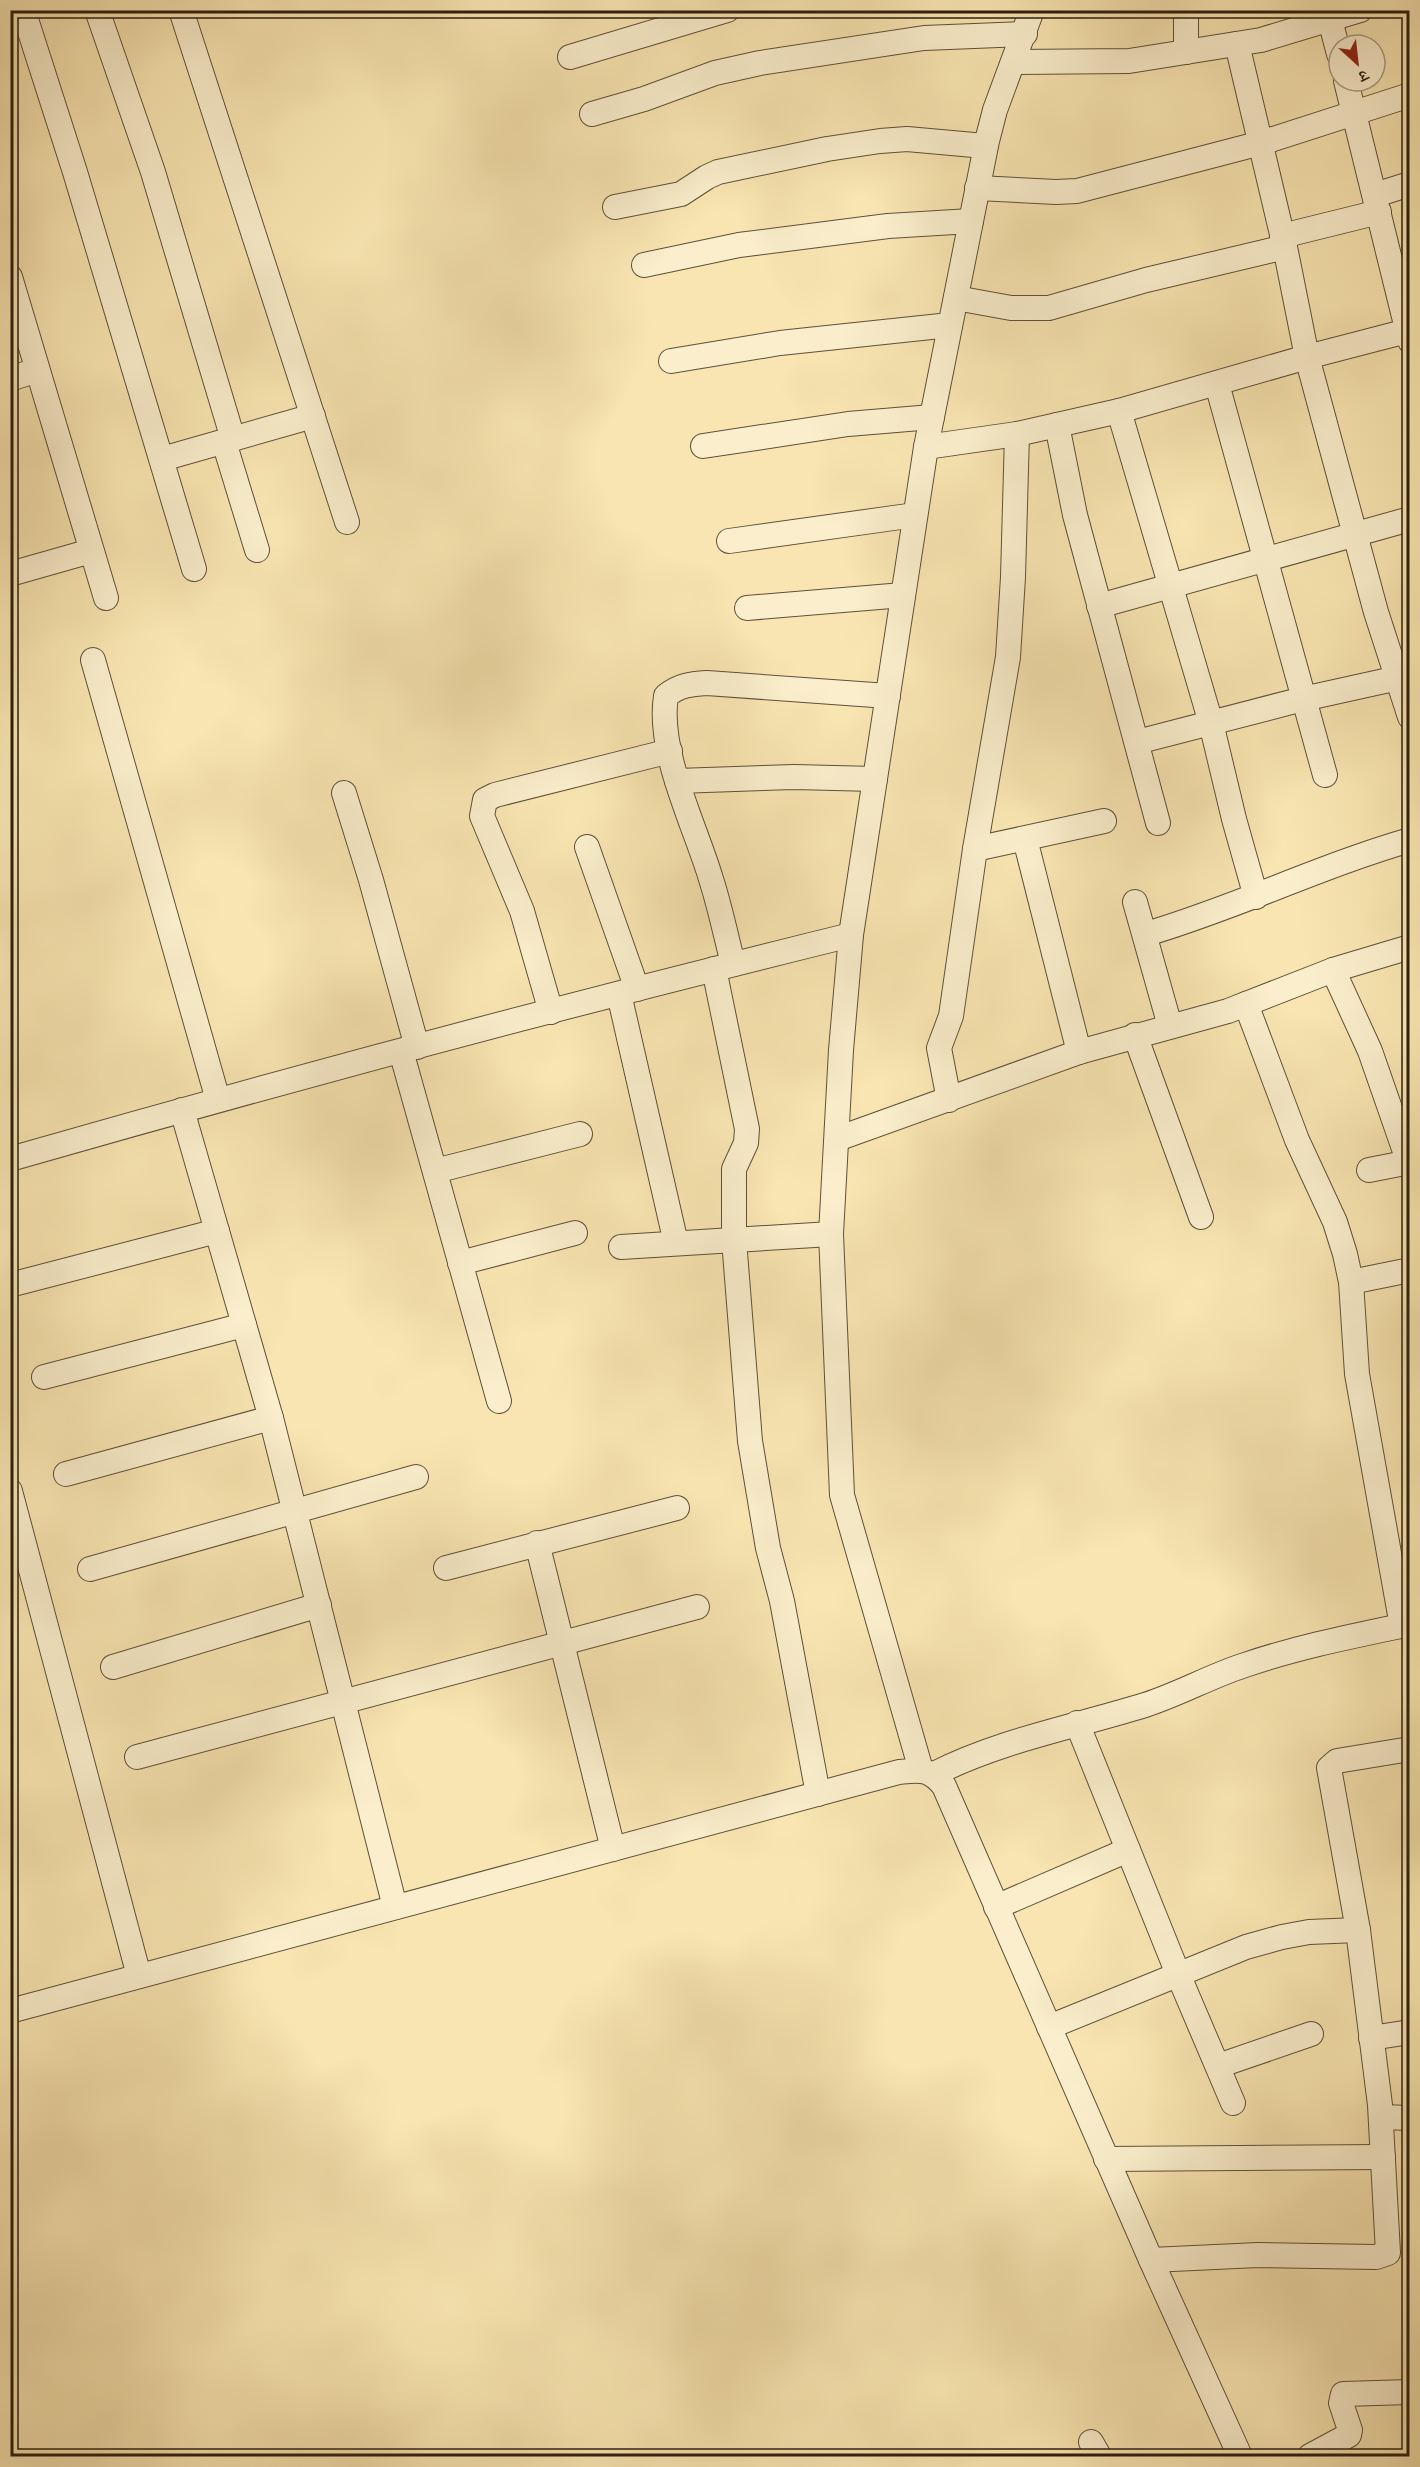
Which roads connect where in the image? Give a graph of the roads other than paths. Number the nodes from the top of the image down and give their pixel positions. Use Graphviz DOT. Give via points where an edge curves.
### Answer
graph roads {
  1 [pos="23,10"];
  2 [pos="97,10"];
  3 [pos="181,10"];
  4 [pos="727,10"];
  5 [pos="1032,10"];
  6 [pos="1186,10"];
  7 [pos="1348,13"];
  8 [pos="1344,33"];
  9 [pos="1024,34"];
  10 [pos="1237,44"];
  11 [pos="1186,52"];
  12 [pos="570,57"];
  13 [pos="1014,62"];
  14 [pos="1349,93"];
  15 [pos="1410,95"];
  16 [pos="1354,112"];
  17 [pos="592,114"];
  18 [pos="1261,143"];
  19 [pos="986,146"];
  20 [pos="1410,184"];
  21 [pos="977,188"];
  22 [pos="1377,203"];
  23 [pos="615,207"];
  24 [pos="971,221"];
  25 [pos="1284,241"];
  26 [pos="644,265"];
  27 [pos="1402,278"];
  28 [pos="11,281"];
  29 [pos="956,298"];
  30 [pos="950,326"];
  31 [pos="1408,336"];
  32 [pos="1307,357"];
  33 [pos="671,361"];
  34 [pos="37,370"];
  35 [pos="10,379"];
  36 [pos="1217,384"];
  37 [pos="1119,411"];
  38 [pos="314,416"];
  39 [pos="932,417"];
  40 [pos="1057,425"];
  41 [pos="1017,434"];
  42 [pos="229,440"];
  43 [pos="703,446"];
  44 [pos="926,447"];
  45 [pos="162,459"];
  46 [pos="915,515"];
  47 [pos="1410,519"];
  48 [pos="347,522"];
  49 [pos="1356,535"];
  50 [pos="729,541"];
  51 [pos="257,550"];
  52 [pos="91,551"];
  53 [pos="1266,560"];
  54 [pos="194,569"];
  55 [pos="10,574"];
  56 [pos="1171,587"];
  57 [pos="903,595"];
  58 [pos="106,598"];
  59 [pos="1099,606"];
  60 [pos="747,609"];
  61 [pos="93,660"];
  62 [pos="1398,678"];
  63 [pos="888,696"];
  64 [pos="1303,699"];
  65 [pos="1410,717"];
  66 [pos="1211,723"];
  67 [pos="1137,742"];
  68 [pos="670,751"];
  69 [pos="1325,775"];
  70 [pos="875,779"];
  71 [pos="677,781"];
  72 [pos="344,794"];
  73 [pos="1104,822"];
  74 [pos="1158,823"];
  75 [pos="1025,839"];
  76 [pos="1410,840"];
  77 [pos="587,847"];
  78 [pos="975,849"];
  79 [pos="1256,897"];
  80 [pos="1136,902"];
  81 [pos="1146,934"];
  82 [pos="852,935"];
  83 [pos="1410,947"];
  84 [pos="723,966"];
  85 [pos="1333,970"];
  86 [pos="628,992"];
  87 [pos="1246,1004"];
  88 [pos="551,1012"];
  89 [pos="1170,1026"];
  90 [pos="1135,1035"];
  91 [pos="409,1049"];
  92 [pos="1079,1052"];
  93 [pos="218,1100"];
  94 [pos="949,1100"];
  95 [pos="182,1110"];
  96 [pos="580,1134"];
  97 [pos="837,1138"];
  98 [pos="10,1160"];
  99 [pos="1409,1163"];
  100 [pos="1369,1170"];
  101 [pos="435,1171"];
  102 [pos="1201,1217"];
  103 [pos="217,1231"];
  104 [pos="575,1233"];
  105 [pos="831,1234"];
  106 [pos="734,1240"];
  107 [pos="676,1244"];
  108 [pos="621,1247"];
  109 [pos="460,1263"];
  110 [pos="1410,1270"];
  111 [pos="1351,1282"];
  112 [pos="10,1285"];
  113 [pos="244,1325"];
  114 [pos="44,1377"];
  115 [pos="499,1401"];
  116 [pos="271,1418"];
  117 [pos="66,1474"];
  118 [pos="416,1478"];
  119 [pos="10,1491"];
  120 [pos="677,1508"];
  121 [pos="295,1511"];
  122 [pos="537,1543"];
  123 [pos="446,1568"];
  124 [pos="90,1569"];
  125 [pos="319,1605"];
  126 [pos="697,1607"];
  127 [pos="1406,1625"];
  128 [pos="563,1643"];
  129 [pos="113,1667"];
  130 [pos="345,1702"];
  131 [pos="1077,1723"];
  132 [pos="1410,1749"];
  133 [pos="137,1757"];
  134 [pos="928,1772"];
  135 [pos="818,1794"];
  136 [pos="613,1849"];
  137 [pos="1128,1850"];
  138 [pos="996,1907"];
  139 [pos="395,1908"];
  140 [pos="1358,1930"];
  141 [pos="1178,1974"];
  142 [pos="140,1976"];
  143 [pos="10,2011"];
  144 [pos="1049,2027"];
  145 [pos="1410,2032"];
  146 [pos="1311,2034"];
  147 [pos="1371,2038"];
  148 [pos="1218,2066"];
  149 [pos="1233,2103"];
  150 [pos="1381,2117"];
  151 [pos="1410,2118"];
  152 [pos="1383,2157"];
  153 [pos="1106,2159"];
  154 [pos="1151,2260"];
  155 [pos="1410,2392"];
  156 [pos="1240,2457"];
  157 [pos="1310,2457"];
  1 -- 45 [label="street"];
  2 -- 42 [label="street" via="153,172"];
  3 -- 38 [label="street"];
  4 -- 12 [label="street"];
  5 -- 9 [label="street"];
  6 -- 11 [label="street"];
  7 -- 8 [label="street"];
  7 -- 10 [label="street" via="1281,35"];
  9 -- 13 [label="street"];
  9 -- 17 [label="street" via="924,38 760,63 715,73"];
  10 -- 11 [label="street"];
  10 -- 18 [label="street"];
  11 -- 13 [label="street" via="1129,61"];
  13 -- 19 [label="street"];
  14 -- 16 [label="street"];
  15 -- 16 [label="street"];
  16 -- 18 [label="street"];
  16 -- 22 [label="street"];
  18 -- 21 [label="street" via="1077,191"];
  18 -- 25 [label="street"];
  19 -- 21 [label="street"];
  19 -- 23 [label="street" via="907,139 827,149 718,172 681,194"];
  20 -- 22 [label="street"];
  21 -- 24 [label="street"];
  22 -- 25 [label="street"];
  22 -- 27 [label="street"];
  24 -- 26 [label="street" via="888,226 739,245"];
  24 -- 29 [label="street"];
  25 -- 29 [label="street" via="1049,308 1011,308"];
  25 -- 32 [label="street"];
  27 -- 31 [label="street"];
  28 -- 34 [label="street"];
  29 -- 30 [label="street"];
  30 -- 33 [label="street" via="780,343"];
  30 -- 39 [label="street"];
  31 -- 32 [label="street"];
  32 -- 36 [label="street"];
  32 -- 49 [label="street"];
  34 -- 35 [label="street"];
  34 -- 52 [label="street"];
  36 -- 37 [label="street"];
  36 -- 53 [label="street"];
  37 -- 40 [label="street"];
  37 -- 56 [label="street"];
  38 -- 42 [label="street"];
  38 -- 48 [label="street"];
  39 -- 43 [label="street" via="848,424"];
  39 -- 44 [label="street"];
  40 -- 41 [label="street"];
  40 -- 59 [label="street"];
  41 -- 44 [label="street"];
  41 -- 78 [label="street" via="1008,657"];
  42 -- 45 [label="street"];
  42 -- 51 [label="street"];
  44 -- 46 [label="street"];
  45 -- 54 [label="street"];
  46 -- 50 [label="street"];
  46 -- 57 [label="street"];
  47 -- 49 [label="street"];
  49 -- 53 [label="street"];
  49 -- 62 [label="street"];
  52 -- 55 [label="street"];
  52 -- 58 [label="street"];
  53 -- 56 [label="street"];
  53 -- 64 [label="street"];
  56 -- 59 [label="street"];
  56 -- 66 [label="street"];
  57 -- 60 [label="street"];
  57 -- 63 [label="street"];
  59 -- 67 [label="street"];
  61 -- 93 [label="street"];
  62 -- 64 [label="street"];
  62 -- 65 [label="street"];
  63 -- 68 [label="street" via="687,684 666,696"];
  63 -- 70 [label="street"];
  64 -- 66 [label="street"];
  64 -- 69 [label="street"];
  66 -- 67 [label="street"];
  66 -- 79 [label="street"];
  67 -- 74 [label="street"];
  68 -- 71 [label="street"];
  68 -- 88 [label="street" via="485,800 482,816 522,911"];
  70 -- 71 [label="street"];
  70 -- 82 [label="street"];
  71 -- 84 [label="street" via="711,878"];
  72 -- 91 [label="street"];
  73 -- 75 [label="street"];
  75 -- 78 [label="street"];
  75 -- 92 [label="street"];
  76 -- 79 [label="street" via="1347,860"];
  77 -- 86 [label="street"];
  78 -- 94 [label="street" via="951,1016 939,1048"];
  79 -- 81 [label="street"];
  80 -- 81 [label="street"];
  81 -- 89 [label="street"];
  82 -- 84 [label="street"];
  82 -- 97 [label="street"];
  83 -- 85 [label="street"];
  84 -- 86 [label="street"];
  84 -- 106 [label="street" via="747,1129 746,1143 734,1169"];
  85 -- 87 [label="street"];
  85 -- 99 [label="street" via="1370,1052"];
  86 -- 88 [label="street"];
  86 -- 107 [label="street"];
  87 -- 89 [label="street"];
  87 -- 111 [label="street" via="1300,1149 1335,1222"];
  88 -- 91 [label="street"];
  89 -- 90 [label="street"];
  90 -- 92 [label="street"];
  90 -- 102 [label="street"];
  91 -- 93 [label="street"];
  91 -- 101 [label="street"];
  92 -- 94 [label="street"];
  93 -- 95 [label="street"];
  94 -- 97 [label="street"];
  95 -- 98 [label="street"];
  95 -- 103 [label="street"];
  96 -- 101 [label="street"];
  97 -- 105 [label="street"];
  99 -- 100 [label="street"];
  101 -- 109 [label="street"];
  103 -- 112 [label="street"];
  103 -- 113 [label="street"];
  104 -- 109 [label="street"];
  105 -- 106 [label="street"];
  105 -- 134 [label="street" via="842,1495"];
  106 -- 107 [label="street"];
  106 -- 135 [label="street" via="750,1440"];
  107 -- 108 [label="street"];
  109 -- 115 [label="street"];
  110 -- 111 [label="street"];
  111 -- 127 [label="street" via="1357,1374"];
  113 -- 114 [label="street"];
  113 -- 116 [label="street"];
  116 -- 117 [label="street"];
  116 -- 121 [label="street"];
  118 -- 121 [label="street"];
  119 -- 142 [label="street"];
  120 -- 122 [label="street"];
  121 -- 124 [label="street"];
  121 -- 125 [label="street"];
  122 -- 123 [label="street"];
  122 -- 128 [label="street"];
  125 -- 129 [label="street"];
  125 -- 130 [label="street"];
  126 -- 128 [label="street"];
  127 -- 131 [label="street" via="1298,1648 1240,1666 1144,1705"];
  128 -- 130 [label="street"];
  128 -- 136 [label="street"];
  130 -- 133 [label="street"];
  130 -- 139 [label="street"];
  131 -- 134 [label="street"];
  131 -- 137 [label="street"];
  132 -- 140 [label="street" via="1337,1761 1329,1768"];
  134 -- 135 [label="street" via="899,1772"];
  134 -- 138 [label="street" via="944,1786"];
  135 -- 136 [label="street"];
  136 -- 139 [label="street"];
  137 -- 138 [label="street"];
  137 -- 141 [label="street"];
  138 -- 144 [label="street"];
  139 -- 142 [label="street"];
  140 -- 141 [label="street" via="1282,1937"];
  140 -- 147 [label="street"];
  141 -- 144 [label="street"];
  141 -- 148 [label="street"];
  142 -- 143 [label="street"];
  144 -- 153 [label="street"];
  145 -- 147 [label="street"];
  146 -- 148 [label="street"];
  147 -- 150 [label="street"];
  148 -- 149 [label="street"];
  150 -- 151 [label="street"];
  150 -- 152 [label="street"];
  152 -- 153 [label="street"];
  152 -- 154 [label="street" via="1389,2247 1383,2256 1258,2255"];
  153 -- 154 [label="street"];
  154 -- 156 [label="street"];
  155 -- 157 [label="street" via="1343,2394 1341,2403 1348,2434"];
}
